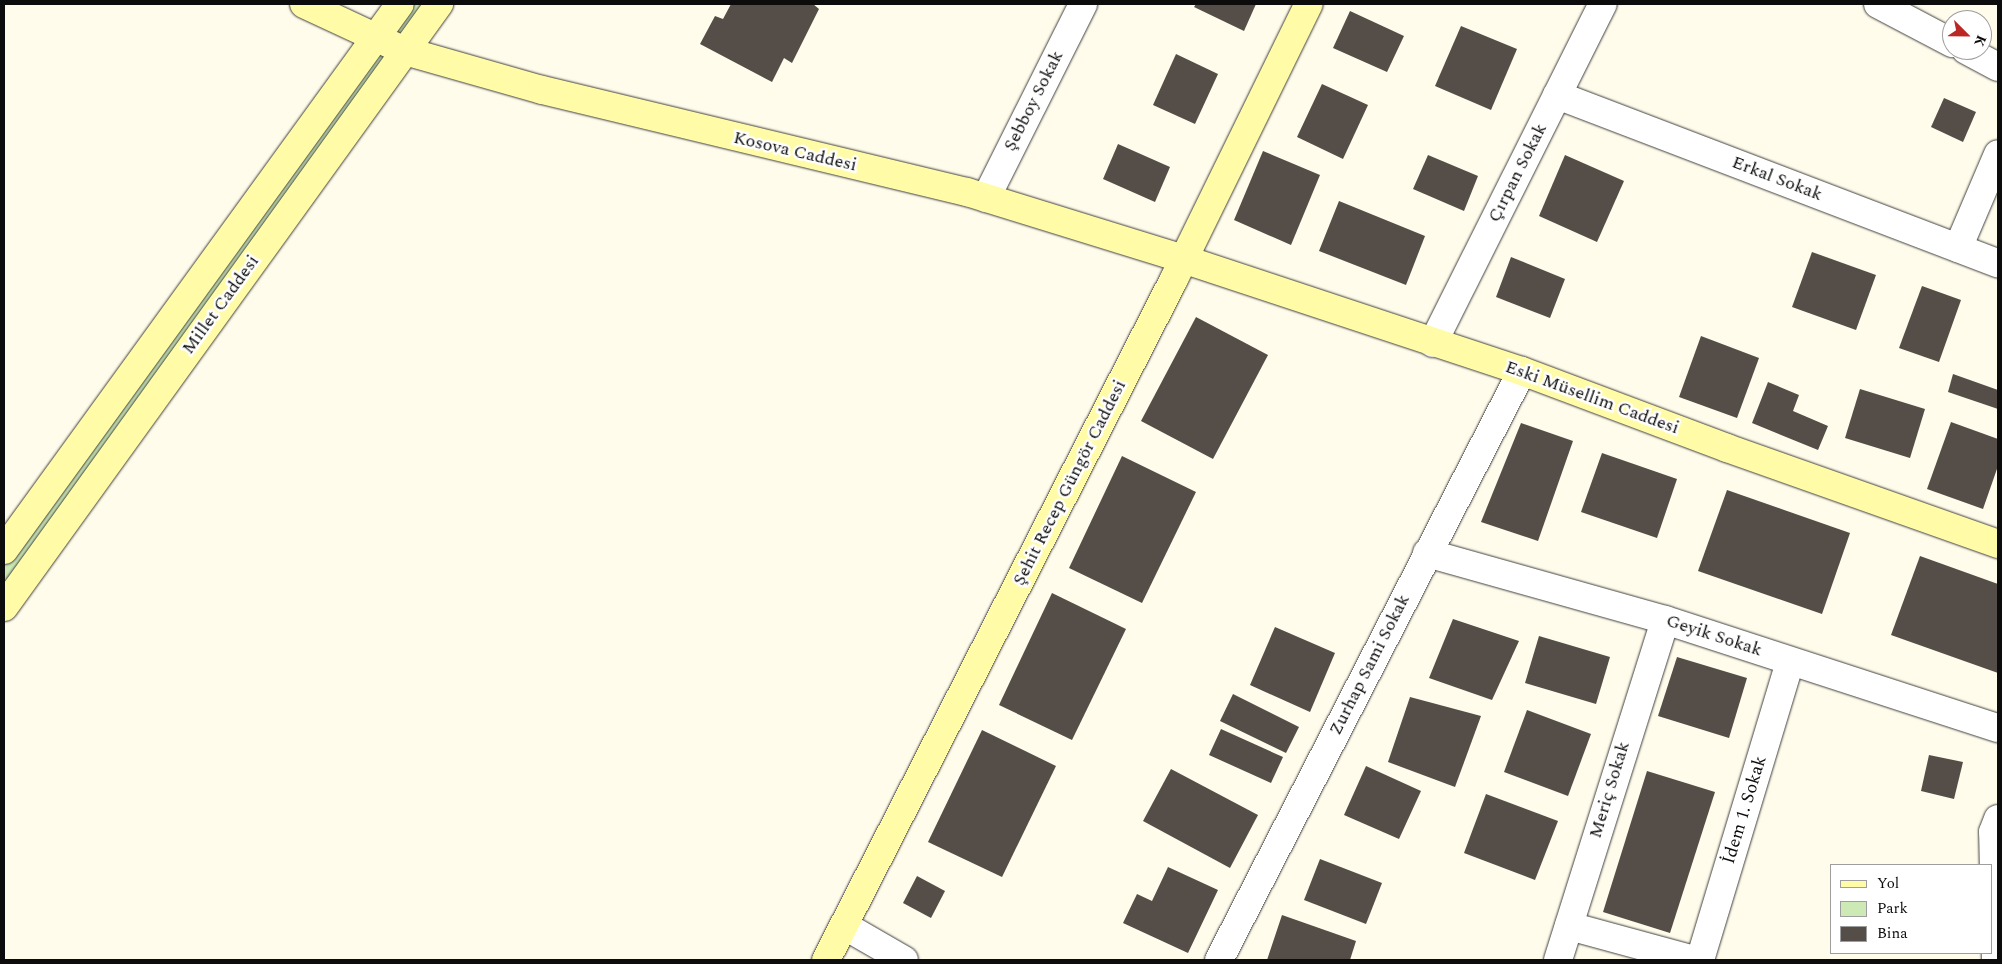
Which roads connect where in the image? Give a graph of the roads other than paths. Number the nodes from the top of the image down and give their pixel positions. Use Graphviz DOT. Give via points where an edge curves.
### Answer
graph roads {
  1 [pos="304,4"];
  2 [pos="400,4"];
  3 [pos="439,4"];
  4 [pos="1083,4"];
  5 [pos="1309,4"];
  6 [pos="1603,4"];
  7 [pos="1878,4"];
  8 [pos="375,38"];
  9 [pos="1942,38"];
  10 [pos="405,51"];
  11 [pos="1985,60"];
  12 [pos="1998,67"];
  13 [pos="1557,95"];
  14 [pos="1998,154"];
  15 [pos="986,198"];
  16 [pos="1958,248"];
  17 [pos="1184,259"];
  18 [pos="1998,263"];
  19 [pos="1433,343"];
  20 [pos="1522,371"];
  21 [pos="1998,544"];
  22 [pos="4,550"];
  23 [pos="1427,553"];
  24 [pos="4,607"];
  25 [pos="1665,620"];
  26 [pos="1790,660"];
  27 [pos="1998,728"];
  28 [pos="1998,819"];
  29 [pos="846,926"];
  30 [pos="1569,926"];
  31 [pos="826,960"];
  32 [pos="904,960"];
  33 [pos="1219,960"];
  34 [pos="1558,960"];
  35 [pos="1694,960"];
  36 [pos="1700,960"];
  37 [pos="1996,960"];
  1 -- 8 [label="street"];
  2 -- 8 [label="street, Millet Caddesi"];
  3 -- 10 [label="street, Millet Caddesi"];
  4 -- 15 [label="street, Şebboy Sokak"];
  5 -- 17 [label="street, Şehit Recep Güngör Caddesi"];
  6 -- 13 [label="street, Çırpan Sokak"];
  7 -- 9 [label="street"];
  8 -- 10 [label="street, Kosova Caddesi"];
  8 -- 22 [label="street, Millet Caddesi"];
  10 -- 15 [label="street, Kosova Caddesi" via="552,92"];
  10 -- 24 [label="street, Millet Caddesi"];
  11 -- 12 [label="street"];
  13 -- 16 [label="street, Erkal Sokak"];
  13 -- 19 [label="street, Çırpan Sokak"];
  14 -- 16 [label="street"];
  15 -- 17 [label="street, Kosova Caddesi"];
  16 -- 18 [label="street, Erkal Sokak"];
  17 -- 19 [label="street, Eski Müsellim Caddesi"];
  17 -- 29 [label="street, Şehit Recep Güngör Caddesi"];
  19 -- 20 [label="street, Eski Müsellim Caddesi"];
  20 -- 21 [label="street, Eski Müsellim Caddesi"];
  20 -- 23 [label="street, Zurhap Sami Sokak"];
  23 -- 25 [label="street, Geyik Sokak"];
  23 -- 33 [label="street, Zurhap Sami Sokak"];
  25 -- 26 [label="street, Geyik Sokak"];
  25 -- 30 [label="street, Meriç Sokak"];
  26 -- 27 [label="street, Geyik Sokak"];
  26 -- 36 [label="street, İdem 1. Sokak"];
  28 -- 37 [label="street" via="1993,832"];
  29 -- 31 [label="street, Şehit Recep Güngör Caddesi"];
  29 -- 32 [label="street"];
  30 -- 34 [label="street, Meriç Sokak"];
  30 -- 35 [label="street"];
}
